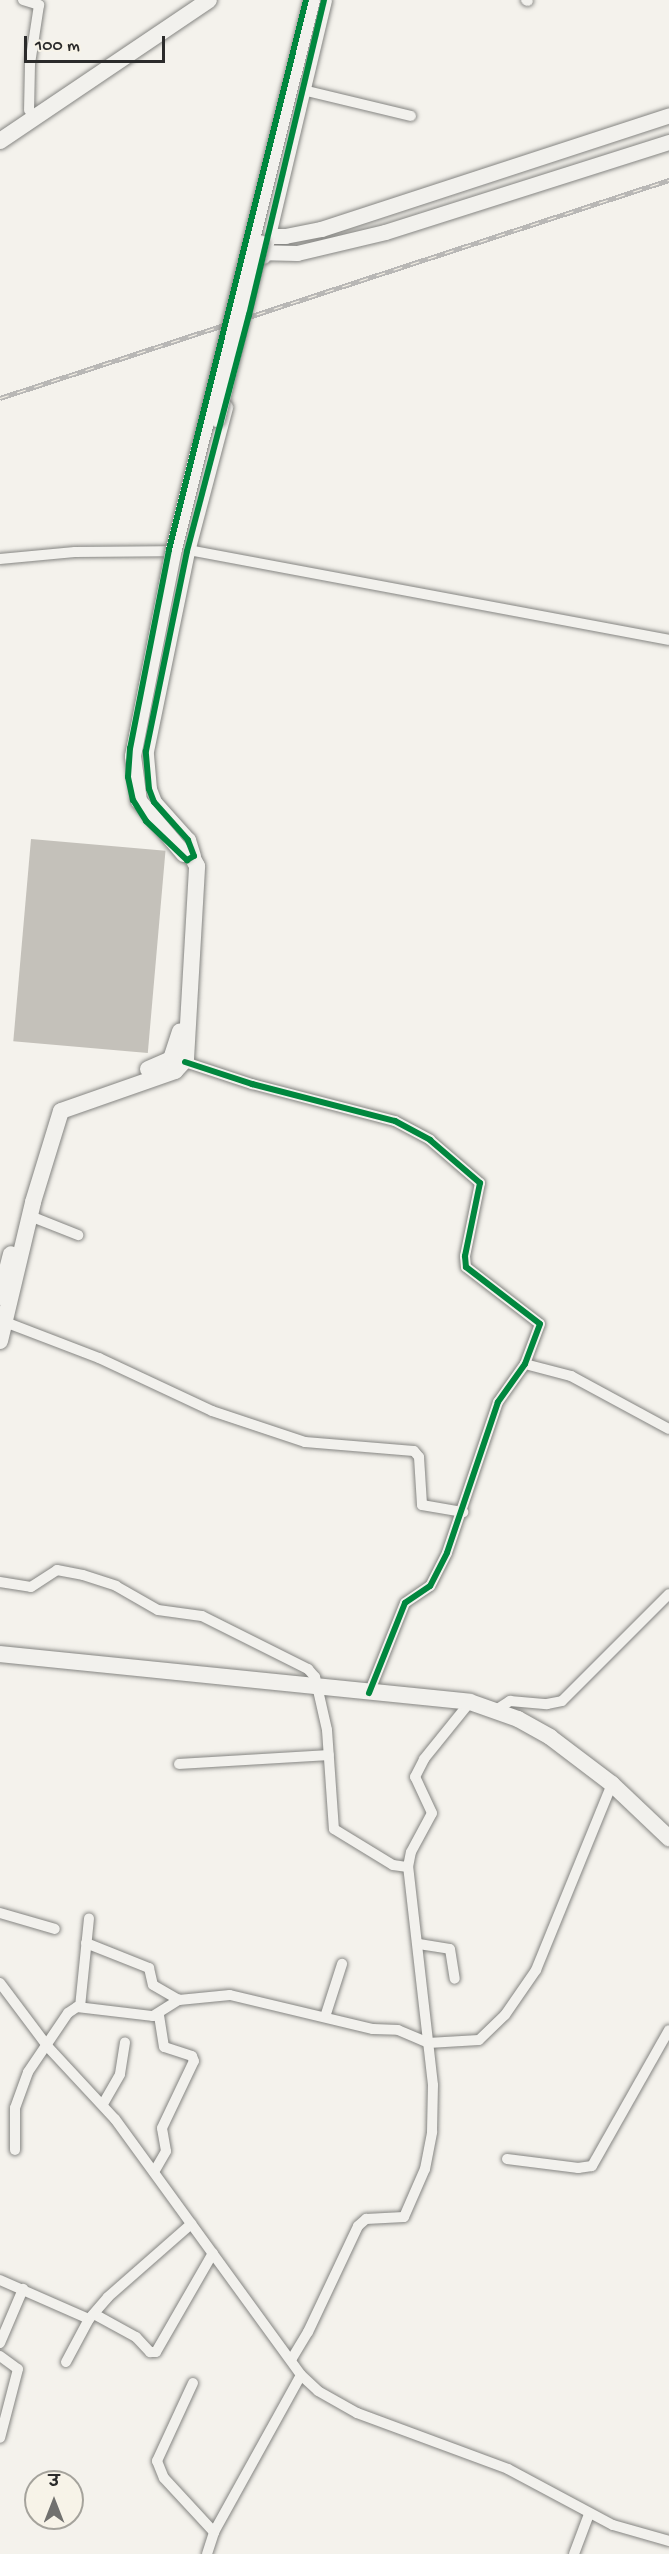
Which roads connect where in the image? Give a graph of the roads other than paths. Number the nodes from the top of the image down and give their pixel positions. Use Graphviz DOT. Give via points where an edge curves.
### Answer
graph roads {
  1 [pos="23,0"];
  2 [pos="193,0"];
  3 [pos="209,0"];
  4 [pos="306,0"];
  5 [pos="312,0"];
  6 [pos="318,0"];
  7 [pos="324,0"];
  8 [pos="41,2"];
  9 [pos="303,90"];
  10 [pos="29,110"];
  11 [pos="669,115"];
  12 [pos="411,116"];
  13 [pos="0,130"];
  14 [pos="0,141"];
  15 [pos="669,142"];
  16 [pos="247,234"];
  17 [pos="267,237"];
  18 [pos="243,251"];
  19 [pos="264,253"];
  20 [pos="169,550"];
  21 [pos="187,551"];
  22 [pos="0,560"];
  23 [pos="669,640"];
  24 [pos="188,854"];
  25 [pos="184,1062"];
  26 [pos="30,1216"];
  27 [pos="78,1235"];
  28 [pos="0,1297"];
  29 [pos="5,1322"];
  30 [pos="0,1341"];
  31 [pos="525,1364"];
  32 [pos="669,1429"];
  33 [pos="463,1512"];
  34 [pos="0,1582"];
  35 [pos="669,1594"];
  36 [pos="0,1654"];
  37 [pos="318,1688"];
  38 [pos="369,1693"];
  39 [pos="470,1702"];
  40 [pos="496,1710"];
  41 [pos="329,1755"];
  42 [pos="179,1764"];
  43 [pos="612,1784"];
  44 [pos="669,1838"];
  45 [pos="408,1867"];
  46 [pos="0,1913"];
  47 [pos="89,1918"];
  48 [pos="55,1929"];
  49 [pos="86,1943"];
  50 [pos="419,1944"];
  51 [pos="342,1964"];
  52 [pos="455,1979"];
  53 [pos="0,1983"];
  54 [pos="179,2000"];
  55 [pos="80,2007"];
  56 [pos="159,2014"];
  57 [pos="325,2017"];
  58 [pos="669,2030"];
  59 [pos="125,2042"];
  60 [pos="428,2043"];
  61 [pos="48,2047"];
  62 [pos="103,2104"];
  63 [pos="15,2150"];
  64 [pos="507,2159"];
  65 [pos="154,2172"];
  66 [pos="191,2224"];
  67 [pos="213,2253"];
  68 [pos="0,2280"];
  69 [pos="23,2289"];
  70 [pos="91,2317"];
  71 [pos="1,2330"];
  72 [pos="0,2343"];
  73 [pos="0,2356"];
  74 [pos="291,2360"];
  75 [pos="66,2362"];
  76 [pos="302,2375"];
  77 [pos="193,2384"];
  78 [pos="0,2438"];
  79 [pos="589,2514"];
  80 [pos="214,2532"];
  81 [pos="669,2541"];
  82 [pos="207,2554"];
  83 [pos="574,2554"];
  1 -- 8 [label="street"];
  2 -- 10 [label="main road"];
  3 -- 14 [label="main road"];
  4 -- 16 [label="street"];
  5 -- 24 [label="main road, bridge" via="174,549 133,756 139,801"];
  6 -- 24 [label="main road, bridge" via="248,299 182,550 140,758 142,787 152,809"];
  7 -- 9 [label="street"];
  8 -- 10 [label="street" via="30,64"];
  9 -- 12 [label="street"];
  9 -- 17 [label="street"];
  10 -- 13 [label="main road"];
  11 -- 17 [label="street" via="321,229"];
  15 -- 19 [label="street" via="385,232 312,251"];
  16 -- 17 [label="street"];
  16 -- 18 [label="street"];
  17 -- 19 [label="street"];
  18 -- 19 [label="street"];
  18 -- 20 [label="street"];
  19 -- 21 [label="street"];
  20 -- 21 [label="street"];
  20 -- 22 [label="street" via="75,552"];
  20 -- 24 [label="street" via="130,748 128,777 133,800 146,821"];
  21 -- 23 [label="street" via="376,582"];
  21 -- 24 [label="street" via="146,768 154,802 188,840"];
  24 -- 25 [label="main road" via="197,866"];
  24 -- 28 [label="main road" via="190,883 177,1048 167,1062 54,1106 38,1141"];
  25 -- 26 [label="main road" via="175,1071 61,1111 53,1127"];
  25 -- 31 [label="street" via="395,1121 430,1140 477,1179 480,1192 465,1262 473,1274 538,1319 540,1327"];
  26 -- 27 [label="street"];
  26 -- 29 [label="main road"];
  29 -- 30 [label="main road"];
  29 -- 33 [label="street" via="99,1358 212,1411 305,1442 414,1451 419,1457 422,1505"];
  31 -- 32 [label="street" via="564,1373"];
  31 -- 33 [label="street" via="498,1402"];
  33 -- 38 [label="street" via="430,1586 405,1603"];
  34 -- 37 [label="street" via="36,1587 57,1570 83,1575 116,1586 158,1610 202,1616 308,1669"];
  35 -- 40 [label="street" via="562,1701 510,1701"];
  36 -- 37 [label="main road"];
  37 -- 38 [label="main road"];
  37 -- 41 [label="street"];
  38 -- 39 [label="main road"];
  39 -- 40 [label="main road"];
  39 -- 45 [label="street" via="417,1770 416,1785 432,1813 411,1852"];
  40 -- 43 [label="main road" via="550,1737"];
  41 -- 42 [label="street"];
  41 -- 45 [label="street" via="334,1829 393,1865"];
  43 -- 44 [label="main road"];
  43 -- 60 [label="street" via="550,1942 505,2015 479,2040"];
  45 -- 50 [label="street"];
  46 -- 48 [label="street"];
  47 -- 49 [label="street"];
  49 -- 54 [label="street" via="151,1970 153,1985"];
  49 -- 55 [label="street"];
  50 -- 52 [label="street" via="450,1949"];
  50 -- 60 [label="street"];
  51 -- 57 [label="street"];
  53 -- 61 [label="street"];
  54 -- 56 [label="street"];
  54 -- 57 [label="street" via="230,1995 279,2010"];
  55 -- 56 [label="street"];
  55 -- 61 [label="street" via="68,2013"];
  56 -- 65 [label="street" via="164,2047 192,2056 194,2061 162,2128 166,2151"];
  57 -- 60 [label="street" via="373,2029 398,2030"];
  58 -- 64 [label="street" via="592,2166 578,2168"];
  59 -- 62 [label="street" via="120,2074"];
  60 -- 74 [label="street" via="433,2085 430,2148 411,2207 398,2220 366,2219 358,2226"];
  61 -- 62 [label="street"];
  61 -- 63 [label="street" via="32,2064 17,2099"];
  62 -- 65 [label="street"];
  65 -- 66 [label="street"];
  66 -- 67 [label="street"];
  66 -- 70 [label="street"];
  67 -- 70 [label="street" via="156,2352 150,2352 136,2337"];
  67 -- 74 [label="street"];
  68 -- 69 [label="street"];
  69 -- 70 [label="street"];
  69 -- 71 [label="street"];
  70 -- 75 [label="street"];
  71 -- 72 [label="street"];
  73 -- 78 [label="street" via="18,2370"];
  74 -- 76 [label="street"];
  76 -- 79 [label="street" via="334,2403 552,2490"];
  76 -- 80 [label="street"];
  77 -- 80 [label="street" via="157,2461 164,2478"];
  79 -- 81 [label="street" via="635,2534"];
  79 -- 83 [label="street"];
  80 -- 82 [label="street"];
}
